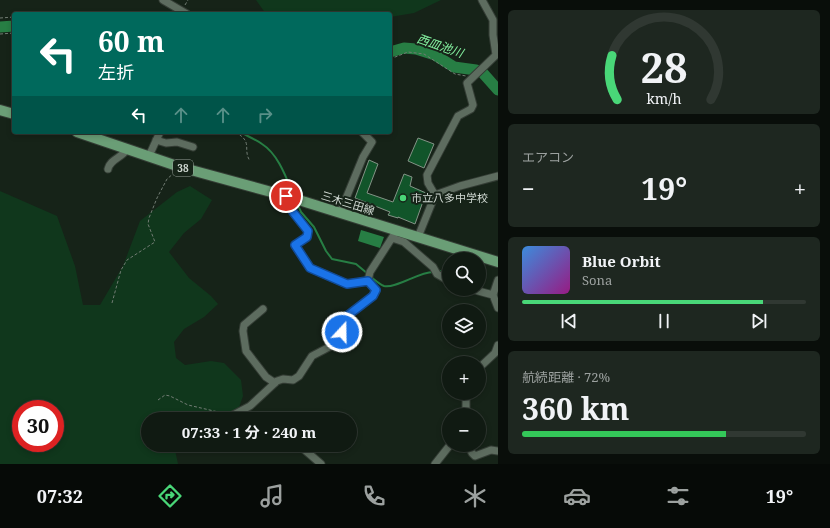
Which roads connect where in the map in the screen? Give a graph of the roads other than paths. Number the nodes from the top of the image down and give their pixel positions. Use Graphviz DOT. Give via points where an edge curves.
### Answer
graph roads {
  1 [pos="163,0"];
  2 [pos="482,0"];
  3 [pos="184,12"];
  4 [pos="497,54"];
  5 [pos="0,110"];
  6 [pos="12,113"];
  7 [pos="83,134"];
  8 [pos="159,134"];
  9 [pos="364,134"];
  10 [pos="156,140"];
  11 [pos="193,147"];
  12 [pos="127,149"];
  13 [pos="149,156"];
  14 [pos="108,170"];
  15 [pos="498,176"];
  16 [pos="435,195"];
  17 [pos="291,198"];
  18 [pos="340,213"];
  19 [pos="395,234"];
  20 [pos="418,237"];
  21 [pos="498,262"];
  22 [pos="442,277"];
  23 [pos="498,280"];
  24 [pos="368,281"];
  25 [pos="486,293"];
  26 [pos="493,295"];
  27 [pos="498,308"];
  28 [pos="263,309"];
  29 [pos="498,345"];
  30 [pos="486,361"];
  31 [pos="275,383"];
  32 [pos="239,412"];
  33 [pos="498,451"];
  34 [pos="307,452"];
  35 [pos="444,452"];
  36 [pos="472,452"];
  37 [pos="486,452"];
  38 [pos="486,452"];
  39 [pos="321,464"];
  40 [pos="435,464"];
  1 -- 3 [label="street"];
  2 -- 4 [label="street" via="493,20"];
  4 -- 16 [label="street" via="467,83 473,105 471,109 458,116 427,175 428,183"];
  5 -- 6 [label="main road"];
  7 -- 12 [label="main road, 三木三田線 / 38"];
  8 -- 10 [label="street"];
  9 -- 18 [label="street" via="372,142 363,157"];
  10 -- 11 [label="street"];
  10 -- 13 [label="street"];
  12 -- 13 [label="main road, 三木三田線 / 38"];
  12 -- 14 [label="street" via="109,165"];
  13 -- 17 [label="main road, 三木三田線 / 38"];
  15 -- 16 [label="street"];
  16 -- 20 [label="street"];
  17 -- 18 [label="main road, 三木三田線 / 38"];
  17 -- 24 [label="street" via="293,212 308,231 307,237 295,245 310,268 347,284"];
  18 -- 19 [label="main road, 三木三田線 / 38"];
  19 -- 20 [label="main road, 三木三田線 / 38"];
  19 -- 22 [label="street"];
  19 -- 24 [label="street" via="370,272"];
  20 -- 21 [label="main road, 三木三田線 / 38"];
  23 -- 26 [label="street"];
  24 -- 31 [label="street" via="376,290 373,296 347,316 341,339 312,356 294,380 283,379"];
  25 -- 26 [label="street"];
  26 -- 27 [label="street"];
  28 -- 31 [label="street" via="244,326 246,351"];
  29 -- 30 [label="street" via="495,353"];
  31 -- 32 [label="street" via="250,406"];
  33 -- 37 [label="street"];
  34 -- 39 [label="street"];
  35 -- 40 [label="street"];
  36 -- 38 [label="street" via="475,456"];
}
